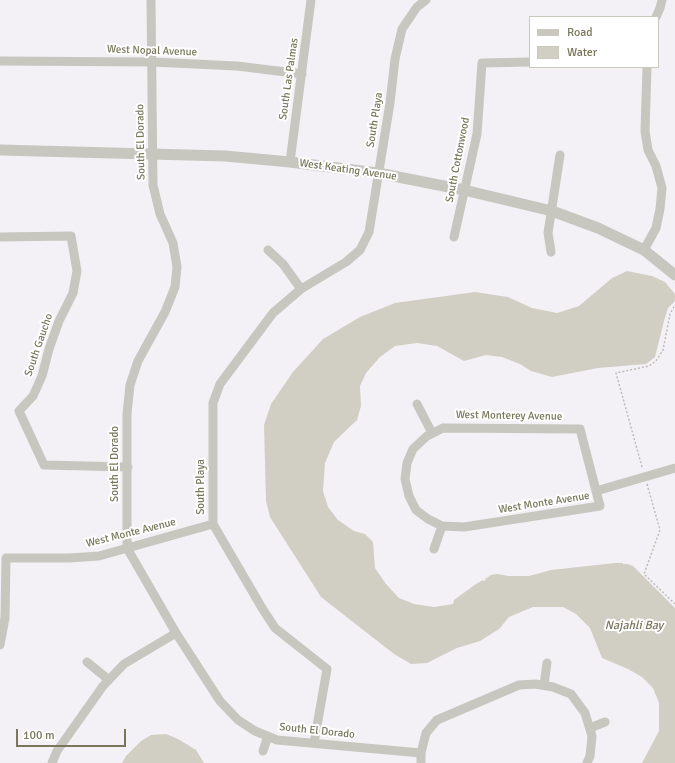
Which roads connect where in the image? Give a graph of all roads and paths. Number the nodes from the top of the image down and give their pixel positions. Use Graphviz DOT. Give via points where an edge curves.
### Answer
graph roads {
  1 [pos="150,0"];
  2 [pos="311,0"];
  3 [pos="426,0"];
  4 [pos="662,0"];
  5 [pos="656,16"];
  6 [pos="0,61"];
  7 [pos="152,62"];
  8 [pos="529,62"];
  9 [pos="647,68"];
  10 [pos="302,74"];
  11 [pos="0,150"];
  12 [pos="153,153"];
  13 [pos="560,155"];
  14 [pos="290,162"];
  15 [pos="378,173"];
  16 [pos="464,190"];
  17 [pos="552,211"];
  18 [pos="0,237"];
  19 [pos="454,237"];
  20 [pos="268,250"];
  21 [pos="644,250"];
  22 [pos="551,252"];
  23 [pos="675,275"];
  24 [pos="301,289"];
  25 [pos="675,305"];
  26 [pos="417,404"];
  27 [pos="432,433"];
  28 [pos="128,467"];
  29 [pos="642,467"];
  30 [pos="675,468"];
  31 [pos="405,479"];
  32 [pos="647,482"];
  33 [pos="596,491"];
  34 [pos="213,524"];
  35 [pos="442,526"];
  36 [pos="127,548"];
  37 [pos="434,548"];
  38 [pos="675,604"];
  39 [pos="176,633"];
  40 [pos="0,645"];
  41 [pos="87,662"];
  42 [pos="547,663"];
  43 [pos="109,680"];
  44 [pos="544,685"];
  45 [pos="605,722"];
  46 [pos="591,732"];
  47 [pos="268,736"];
  48 [pos="314,743"];
  49 [pos="263,752"];
  50 [pos="421,753"];
  51 [pos="52,763"];
  52 [pos="421,763"];
  53 [pos="587,763"];
  1 -- 7 [label="street, South El Dorado"];
  2 -- 10 [label="street, South Las Palmas"];
  3 -- 15 [label="street, South Playa" via="402,29"];
  4 -- 5 [label="street"];
  6 -- 7 [label="street, West Nopal Avenue"];
  7 -- 10 [label="street, West Nopal Avenue" via="237,66"];
  7 -- 12 [label="street, South El Dorado"];
  8 -- 16 [label="street, South Cottonwood" via="482,63 477,134"];
  9 -- 21 [label="street" via="646,138 662,188 656,228"];
  10 -- 14 [label="street, South Las Palmas"];
  11 -- 12 [label="street, West Keating Avenue"];
  12 -- 14 [label="street, West Keating Avenue"];
  12 -- 28 [label="street, South El Dorado" via="153,186 160,214 173,243 177,267 175,287 165,312 138,361 130,385 127,414"];
  13 -- 17 [label="street"];
  14 -- 15 [label="street, West Keating Avenue"];
  15 -- 16 [label="street, West Keating Avenue"];
  15 -- 24 [label="street, South Playa" via="369,232 363,253"];
  16 -- 17 [label="street, West Keating Avenue"];
  16 -- 19 [label="street, South Cottonwood"];
  17 -- 21 [label="street, West Keating Avenue" via="598,228"];
  17 -- 22 [label="street" via="548,233"];
  18 -- 28 [label="street, South Gaucho" via="71,236 77,271 73,293 59,321 33,396 19,411 44,465"];
  20 -- 24 [label="street" via="283,264"];
  21 -- 23 [label="street, West Keating Avenue"];
  24 -- 34 [label="street, South Playa" via="273,313 220,384 213,403"];
  25 -- 29 [label="path" via="670,314 663,350 656,361 649,366 616,373"];
  26 -- 27 [label="street"];
  27 -- 31 [label="street, West Monterey Avenue" via="413,448"];
  27 -- 33 [label="street, West Monterey Avenue" via="442,428 580,429"];
  28 -- 36 [label="street, South El Dorado"];
  30 -- 33 [label="street, West Monte Avenue"];
  31 -- 35 [label="street, West Monte Avenue" via="416,510"];
  32 -- 38 [label="path" via="660,530 644,574"];
  33 -- 35 [label="street, West Monte Avenue" via="600,506 464,528"];
  34 -- 36 [label="street, West Monte Avenue"];
  34 -- 48 [label="street, South Playa" via="275,628 327,669"];
  35 -- 37 [label="street"];
  36 -- 39 [label="street, South El Dorado"];
  36 -- 40 [label="street, West Monte Avenue" via="99,556 6,558 5,618"];
  39 -- 43 [label="street" via="124,664"];
  39 -- 47 [label="street, South El Dorado" via="220,701 238,720"];
  41 -- 43 [label="street"];
  42 -- 44 [label="street"];
  43 -- 51 [label="street" via="57,751"];
  44 -- 46 [label="street" via="571,694 585,713"];
  44 -- 50 [label="street" via="519,685 437,720 426,733"];
  45 -- 46 [label="street"];
  46 -- 53 [label="street" via="590,756"];
  47 -- 48 [label="street, South El Dorado" via="277,740"];
  47 -- 49 [label="street"];
  48 -- 50 [label="street, South El Dorado"];
  50 -- 52 [label="street"];
}
